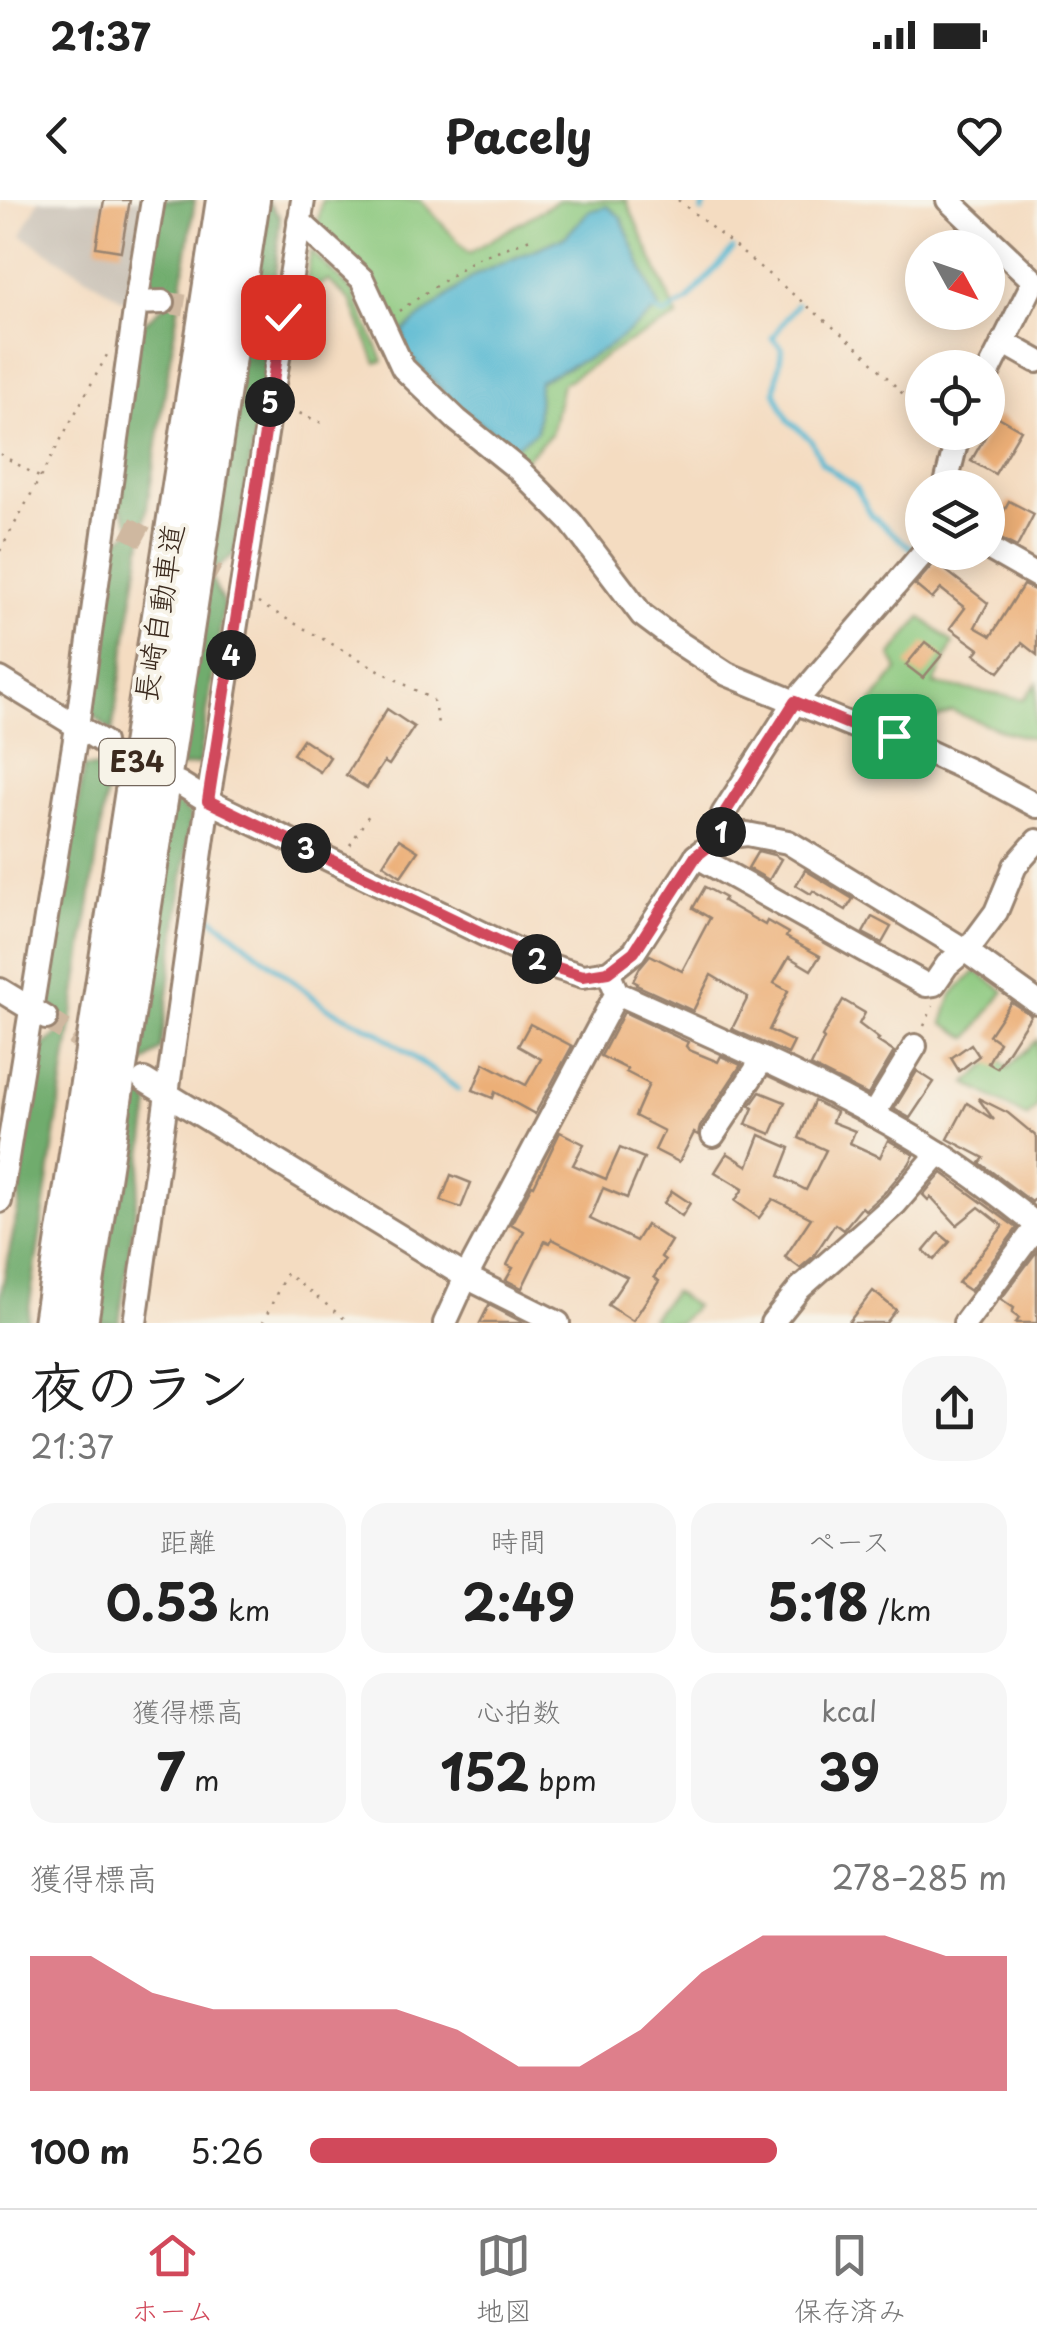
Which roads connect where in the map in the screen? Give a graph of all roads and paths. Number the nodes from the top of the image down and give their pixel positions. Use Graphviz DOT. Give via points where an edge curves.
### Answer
graph roads {
  1 [pos="153,200"];
  2 [pos="223,200"];
  3 [pos="253,200"];
  4 [pos="678,200"];
  5 [pos="948,200"];
  6 [pos="301,210"];
  7 [pos="533,238"];
  8 [pos="163,302"];
  9 [pos="136,303"];
  10 [pos="382,323"];
  11 [pos="1004,342"];
  12 [pos="1000,350"];
  13 [pos="107,355"];
  14 [pos="1037,361"];
  15 [pos="905,396"];
  16 [pos="270,401"];
  17 [pos="324,424"];
  18 [pos="0,454"];
  19 [pos="40,478"];
  20 [pos="0,551"];
  21 [pos="1005,558"];
  22 [pos="909,570"];
  23 [pos="217,576"];
  24 [pos="1037,576"];
  25 [pos="241,587"];
  26 [pos="0,680"];
  27 [pos="790,710"];
  28 [pos="77,726"];
  29 [pos="439,728"];
  30 [pos="103,742"];
  31 [pos="179,784"];
  32 [pos="208,801"];
  33 [pos="1037,806"];
  34 [pos="372,810"];
  35 [pos="720,837"];
  36 [pos="1037,840"];
  37 [pos="696,856"];
  38 [pos="339,864"];
  39 [pos="963,950"];
  40 [pos="612,982"];
  41 [pos="934,984"];
  42 [pos="0,990"];
  43 [pos="1035,995"];
  44 [pos="38,1014"];
  45 [pos="915,1046"];
  46 [pos="762,1060"];
  47 [pos="144,1080"];
  48 [pos="168,1093"];
  49 [pos="872,1115"];
  50 [pos="713,1134"];
  51 [pos="939,1153"];
  52 [pos="0,1201"];
  53 [pos="1037,1226"];
  54 [pos="466,1277"];
  55 [pos="50,1323"];
  56 [pos="81,1323"];
  57 [pos="135,1323"];
  58 [pos="263,1323"];
  59 [pos="350,1323"];
  60 [pos="445,1323"];
  61 [pos="558,1323"];
  62 [pos="772,1323"];
  63 [pos="965,1323"];
  1 -- 9 [label="street"];
  2 -- 55 [label="highway, 長崎自動車道 / E34"];
  3 -- 56 [label="highway, 長崎自動車道 / E34"];
  4 -- 15 [label="path" via="861,350"];
  5 -- 11 [label="street" via="1034,281"];
  6 -- 10 [label="street" via="362,279"];
  6 -- 16 [label="street" via="272,317"];
  7 -- 10 [label="path" via="475,258"];
  8 -- 9 [label="street"];
  9 -- 28 [label="street" via="116,521"];
  10 -- 27 [label="street" via="403,368 571,522 642,614"];
  11 -- 12 [label="street"];
  11 -- 14 [label="street"];
  13 -- 19 [label="path"];
  16 -- 17 [label="path"];
  16 -- 25 [label="street"];
  18 -- 19 [label="path"];
  19 -- 20 [label="path"];
  21 -- 24 [label="street"];
  22 -- 27 [label="street"];
  23 -- 25 [label="street"];
  25 -- 29 [label="path" via="433,700"];
  25 -- 32 [label="street"];
  26 -- 28 [label="street"];
  27 -- 33 [label="street" via="894,736"];
  27 -- 35 [label="street" via="724,814"];
  28 -- 30 [label="street"];
  28 -- 44 [label="street"];
  31 -- 32 [label="street"];
  32 -- 38 [label="street"];
  32 -- 48 [label="street"];
  34 -- 38 [label="path"];
  35 -- 37 [label="street"];
  35 -- 39 [label="street" via="748,834 788,842"];
  36 -- 39 [label="street" via="1015,866 996,912"];
  37 -- 40 [label="street"];
  37 -- 41 [label="street"];
  38 -- 40 [label="street" via="548,965"];
  39 -- 41 [label="street"];
  39 -- 43 [label="street"];
  40 -- 46 [label="street"];
  40 -- 54 [label="street"];
  41 -- 45 [label="path" via="937,999"];
  42 -- 44 [label="street"];
  44 -- 52 [label="street"];
  45 -- 49 [label="street"];
  46 -- 49 [label="street"];
  46 -- 50 [label="street"];
  47 -- 48 [label="street"];
  48 -- 54 [label="street"];
  48 -- 57 [label="street"];
  49 -- 51 [label="street"];
  51 -- 53 [label="street"];
  51 -- 62 [label="street"];
  53 -- 63 [label="street"];
  54 -- 60 [label="street"];
  54 -- 61 [label="street"];
  58 -- 59 [label="path" via="286,1273"];
}
